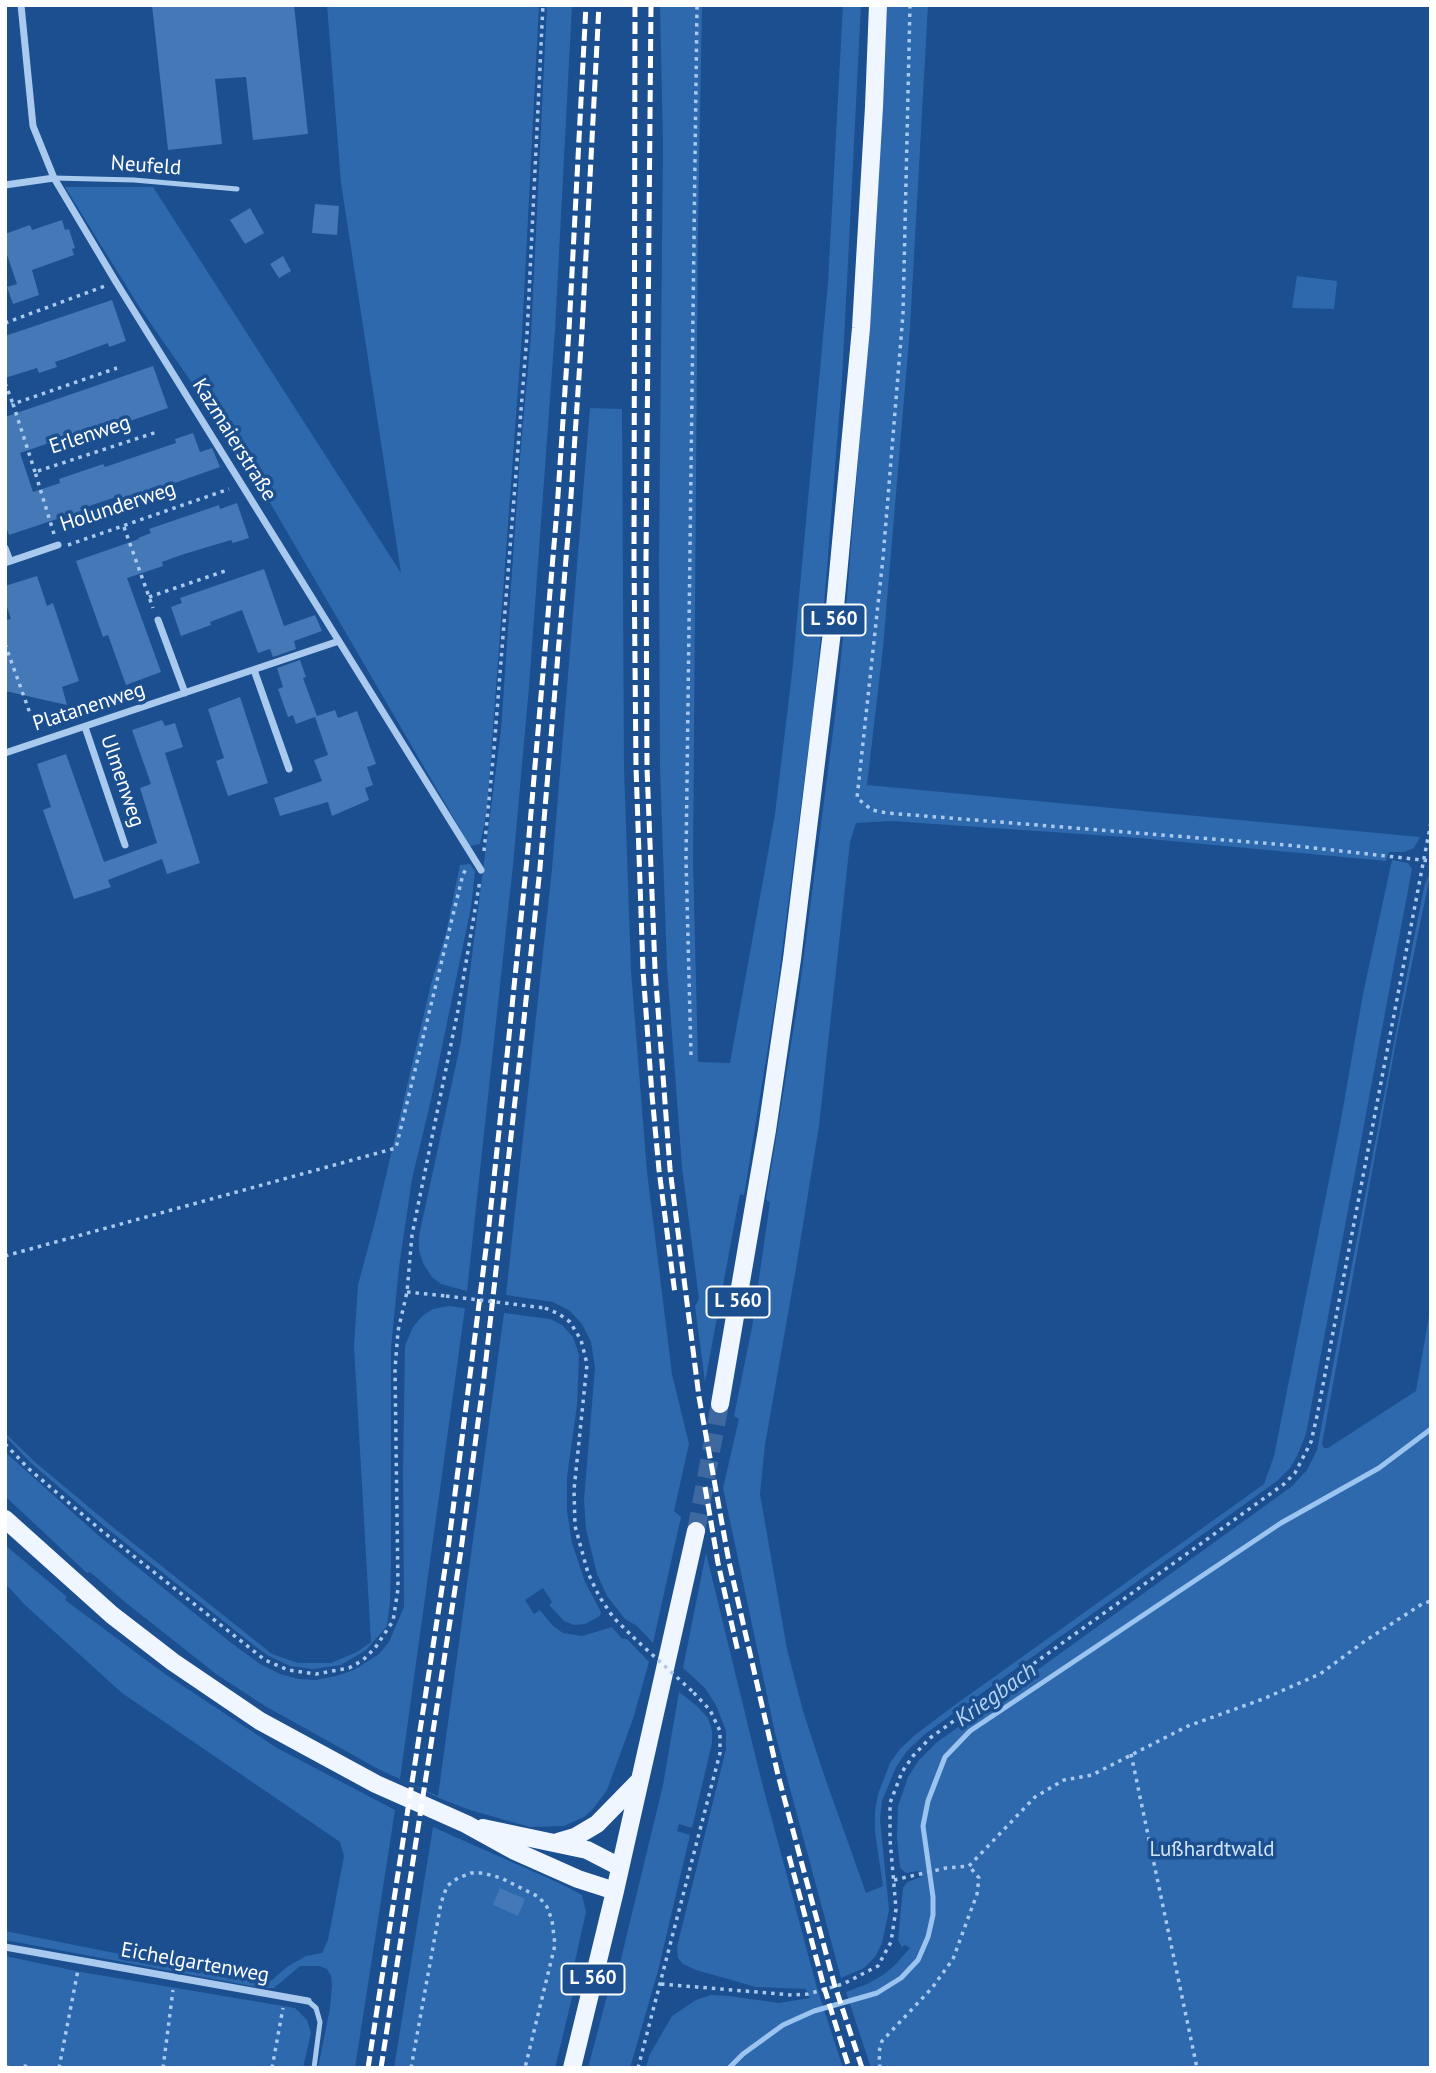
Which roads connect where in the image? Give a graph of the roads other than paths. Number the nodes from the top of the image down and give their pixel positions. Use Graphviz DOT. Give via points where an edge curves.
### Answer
graph roads {
  1 [pos="21,5"];
  2 [pos="878,5"];
  3 [pos="54,177"];
  4 [pos="5,186"];
  5 [pos="237,188"];
  6 [pos="58,545"];
  7 [pos="5,548"];
  8 [pos="8,562"];
  9 [pos="158,620"];
  10 [pos="339,641"];
  11 [pos="254,670"];
  12 [pos="185,693"];
  13 [pos="85,727"];
  14 [pos="5,753"];
  15 [pos="289,769"];
  16 [pos="125,845"];
  17 [pos="481,870"];
  18 [pos="720,1404"];
  19 [pos="5,1519"];
  20 [pos="695,1531"];
  21 [pos="640,1780"];
  22 [pos="466,1824"];
  23 [pos="556,1843"];
  24 [pos="620,1867"];
  25 [pos="615,1891"];
  26 [pos="5,1947"];
  27 [pos="309,2001"];
  28 [pos="314,2068"];
  29 [pos="572,2068"];
  1 -- 3 [label="street, Kazmaierstraße" via="33,126"];
  2 -- 18 [label="main road, L 560" via="861,328 828,673 767,1130"];
  3 -- 4 [label="street"];
  3 -- 5 [label="lane, Neufeld"];
  3 -- 10 [label="street, Kazmaierstraße"];
  6 -- 8 [label="street, Holunderweg"];
  7 -- 8 [label="street"];
  9 -- 12 [label="street"];
  10 -- 11 [label="street, Platanenweg"];
  10 -- 17 [label="street, Kazmaierstraße"];
  11 -- 12 [label="street, Platanenweg"];
  11 -- 15 [label="street"];
  12 -- 13 [label="street, Platanenweg"];
  13 -- 14 [label="street, Platanenweg"];
  13 -- 16 [label="street, Ulmenweg"];
  19 -- 22 [label="main road" via="112,1615 260,1721 376,1784"];
  20 -- 21 [label="main road, L 560"];
  21 -- 23 [label="main road" via="588,1830"];
  21 -- 24 [label="main road, L 560"];
  22 -- 23 [label="main road"];
  22 -- 25 [label="main road" via="515,1852"];
  23 -- 24 [label="main road" via="587,1850"];
  24 -- 25 [label="main road, L 560"];
  25 -- 29 [label="main road, L 560"];
  26 -- 27 [label="street, Eichelgartenweg"];
  27 -- 28 [label="lane, Eichelgartenweg" via="320,2022"];
}
